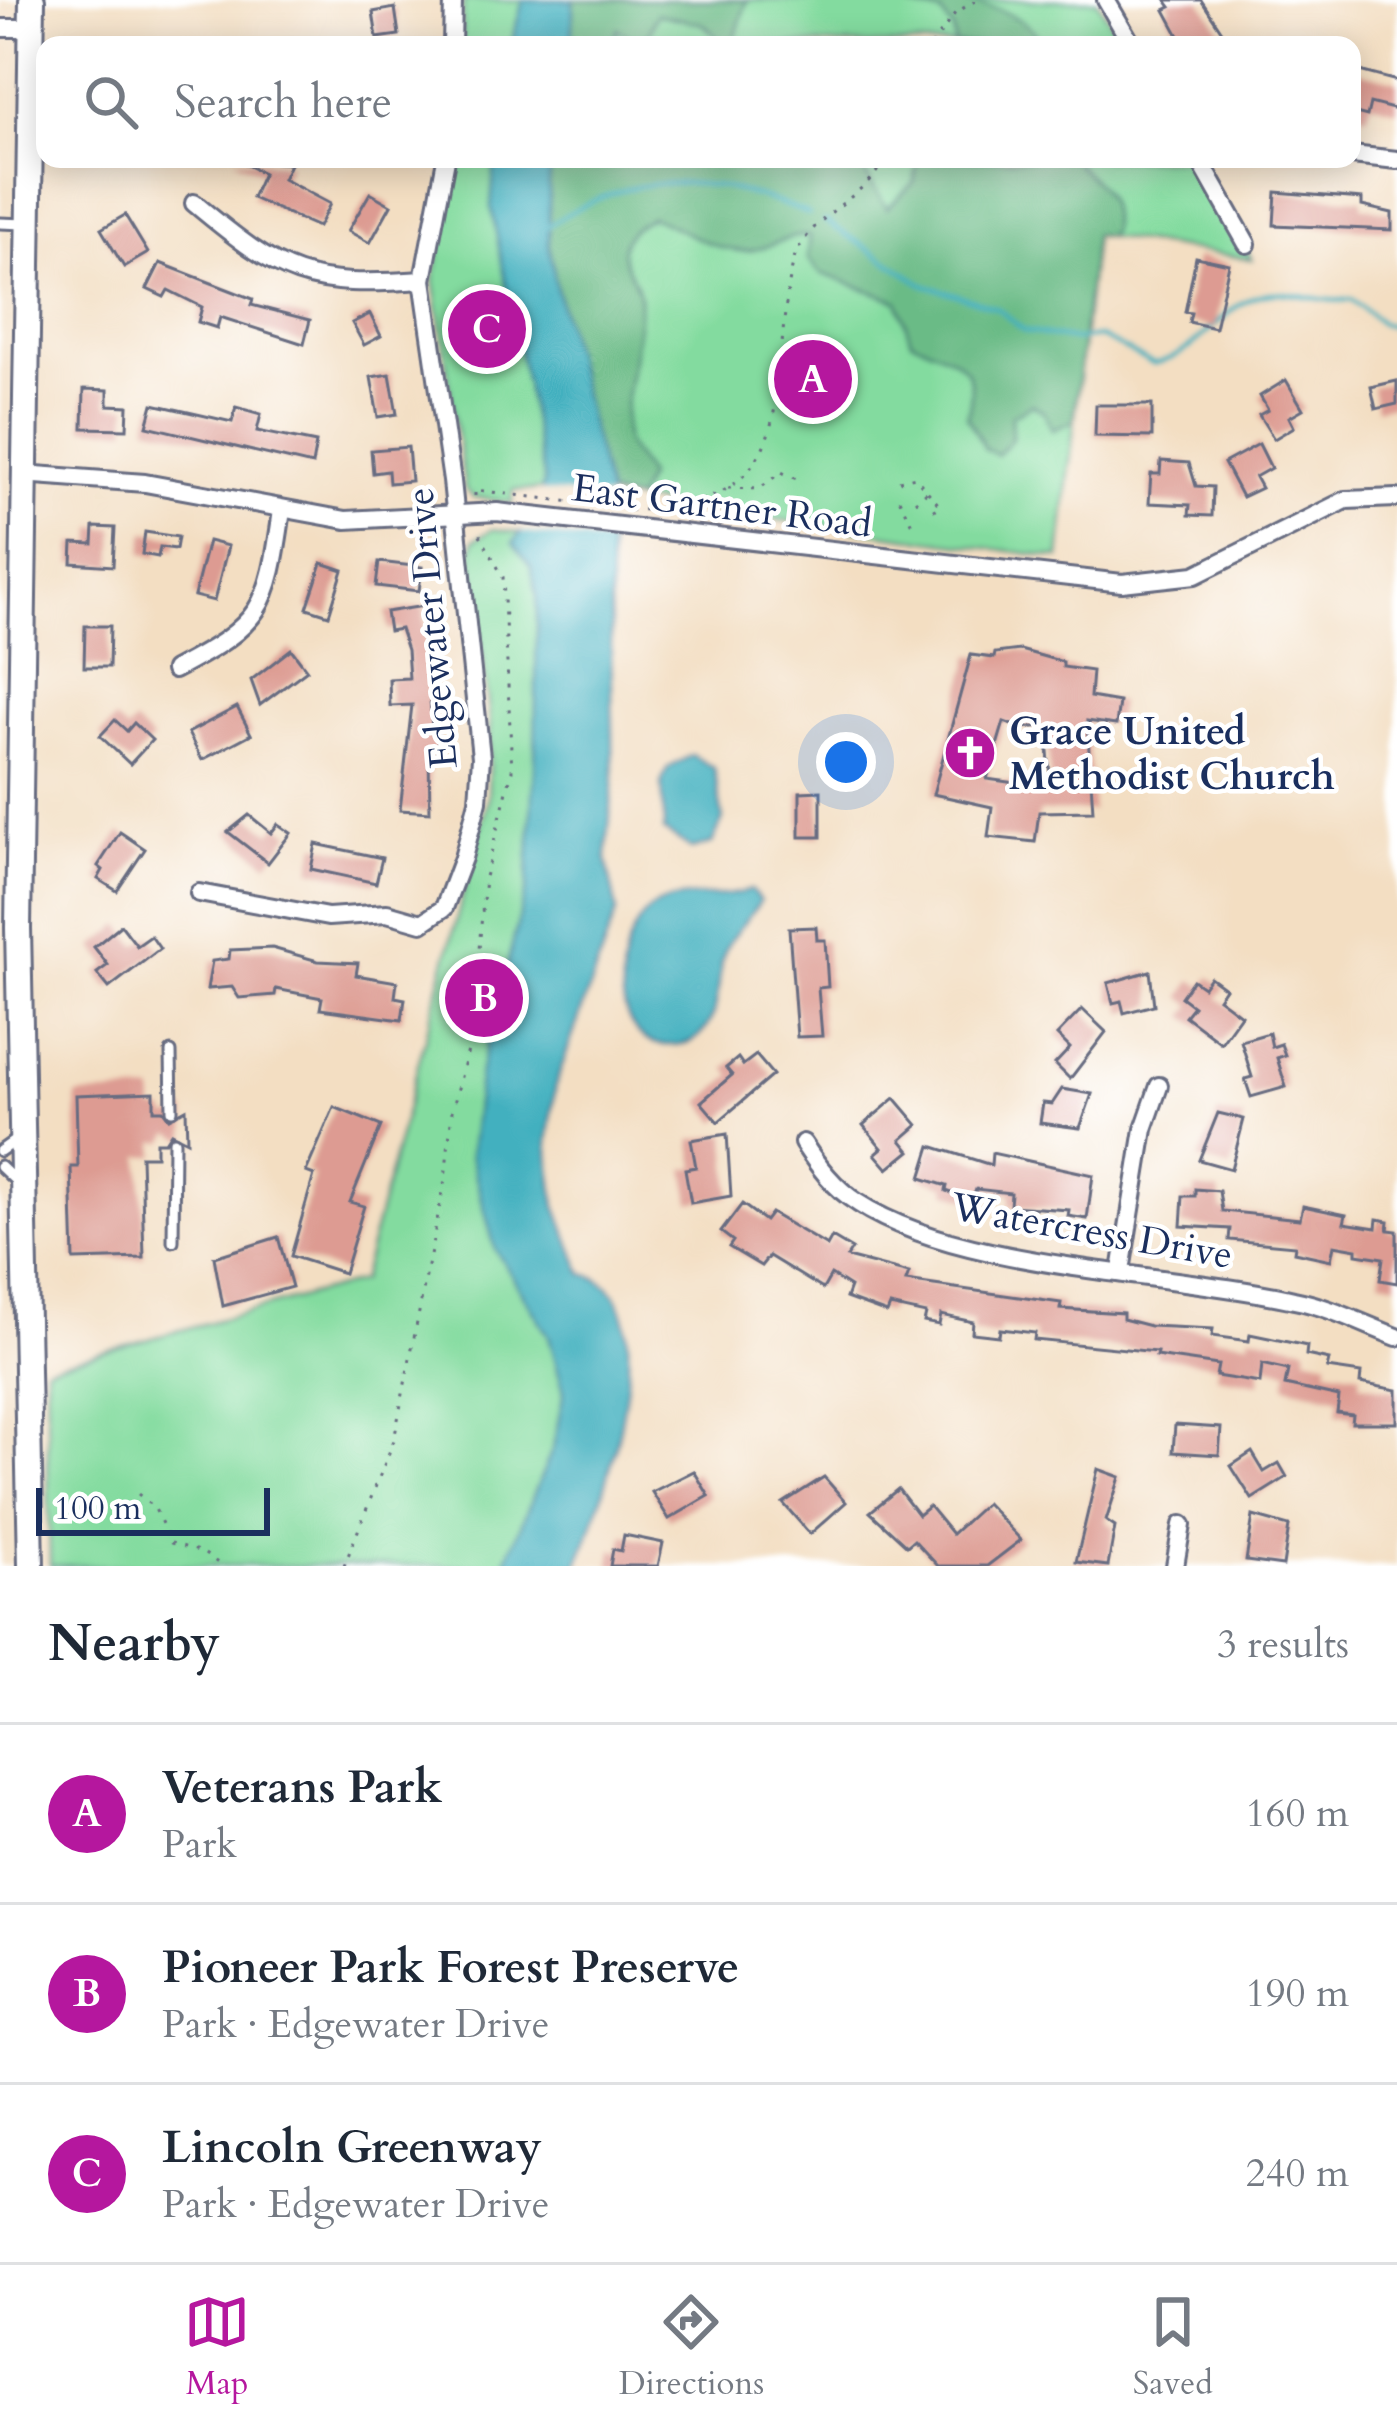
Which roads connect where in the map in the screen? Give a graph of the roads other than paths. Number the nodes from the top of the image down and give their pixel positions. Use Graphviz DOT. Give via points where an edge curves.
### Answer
graph roads {
  1 [pos="32,0"];
  2 [pos="453,0"];
  3 [pos="1106,0"];
  4 [pos="0,28"];
  5 [pos="30,28"];
  6 [pos="452,36"];
  7 [pos="1127,36"];
  8 [pos="1361,156"];
  9 [pos="1397,160"];
  10 [pos="444,168"];
  11 [pos="1204,168"];
  12 [pos="194,203"];
  13 [pos="13,224"];
  14 [pos="1247,244"];
  15 [pos="423,280"];
  16 [pos="11,473"];
  17 [pos="1396,491"];
  18 [pos="282,510"];
  19 [pos="456,514"];
  20 [pos="174,670"];
  21 [pos="199,893"];
  22 [pos="9,1037"];
  23 [pos="171,1052"];
  24 [pos="1159,1086"];
  25 [pos="172,1110"];
  26 [pos="21,1135"];
  27 [pos="174,1142"];
  28 [pos="803,1143"];
  29 [pos="0,1151"];
  30 [pos="0,1166"];
  31 [pos="23,1188"];
  32 [pos="173,1241"];
  33 [pos="1121,1271"];
  34 [pos="1397,1337"];
  35 [pos="1182,1525"];
  36 [pos="31,1566"];
  37 [pos="1175,1566"];
  1 -- 5 [label="main road"];
  2 -- 6 [label="street"];
  3 -- 7 [label="street"];
  4 -- 5 [label="street"];
  5 -- 13 [label="main road"];
  8 -- 9 [label="street"];
  10 -- 15 [label="street, Edgewater Drive"];
  11 -- 14 [label="street"];
  12 -- 15 [label="street" via="298,276 343,284"];
  13 -- 16 [label="main road"];
  15 -- 19 [label="street, Edgewater Drive"];
  16 -- 18 [label="street, East Gartner Road" via="145,483"];
  16 -- 22 [label="main road"];
  17 -- 19 [label="street, East Gartner Road" via="1346,500 1219,566 1146,582"];
  18 -- 19 [label="street, East Gartner Road" via="370,522"];
  18 -- 20 [label="street" via="257,614 236,637"];
  19 -- 21 [label="street, Edgewater Drive" via="480,778 444,908 422,923 387,913 328,917"];
  22 -- 26 [label="main road"];
  23 -- 25 [label="lane"];
  24 -- 33 [label="street" via="1144,1129"];
  26 -- 29 [label="lane"];
  26 -- 31 [label="main road"];
  27 -- 32 [label="lane"];
  28 -- 33 [label="street, Watercress Drive" via="855,1202 916,1231"];
  30 -- 31 [label="lane"];
  31 -- 36 [label="main road"];
  33 -- 34 [label="street, Watercress Drive" via="1294,1299"];
  35 -- 37 [label="street"];
}
